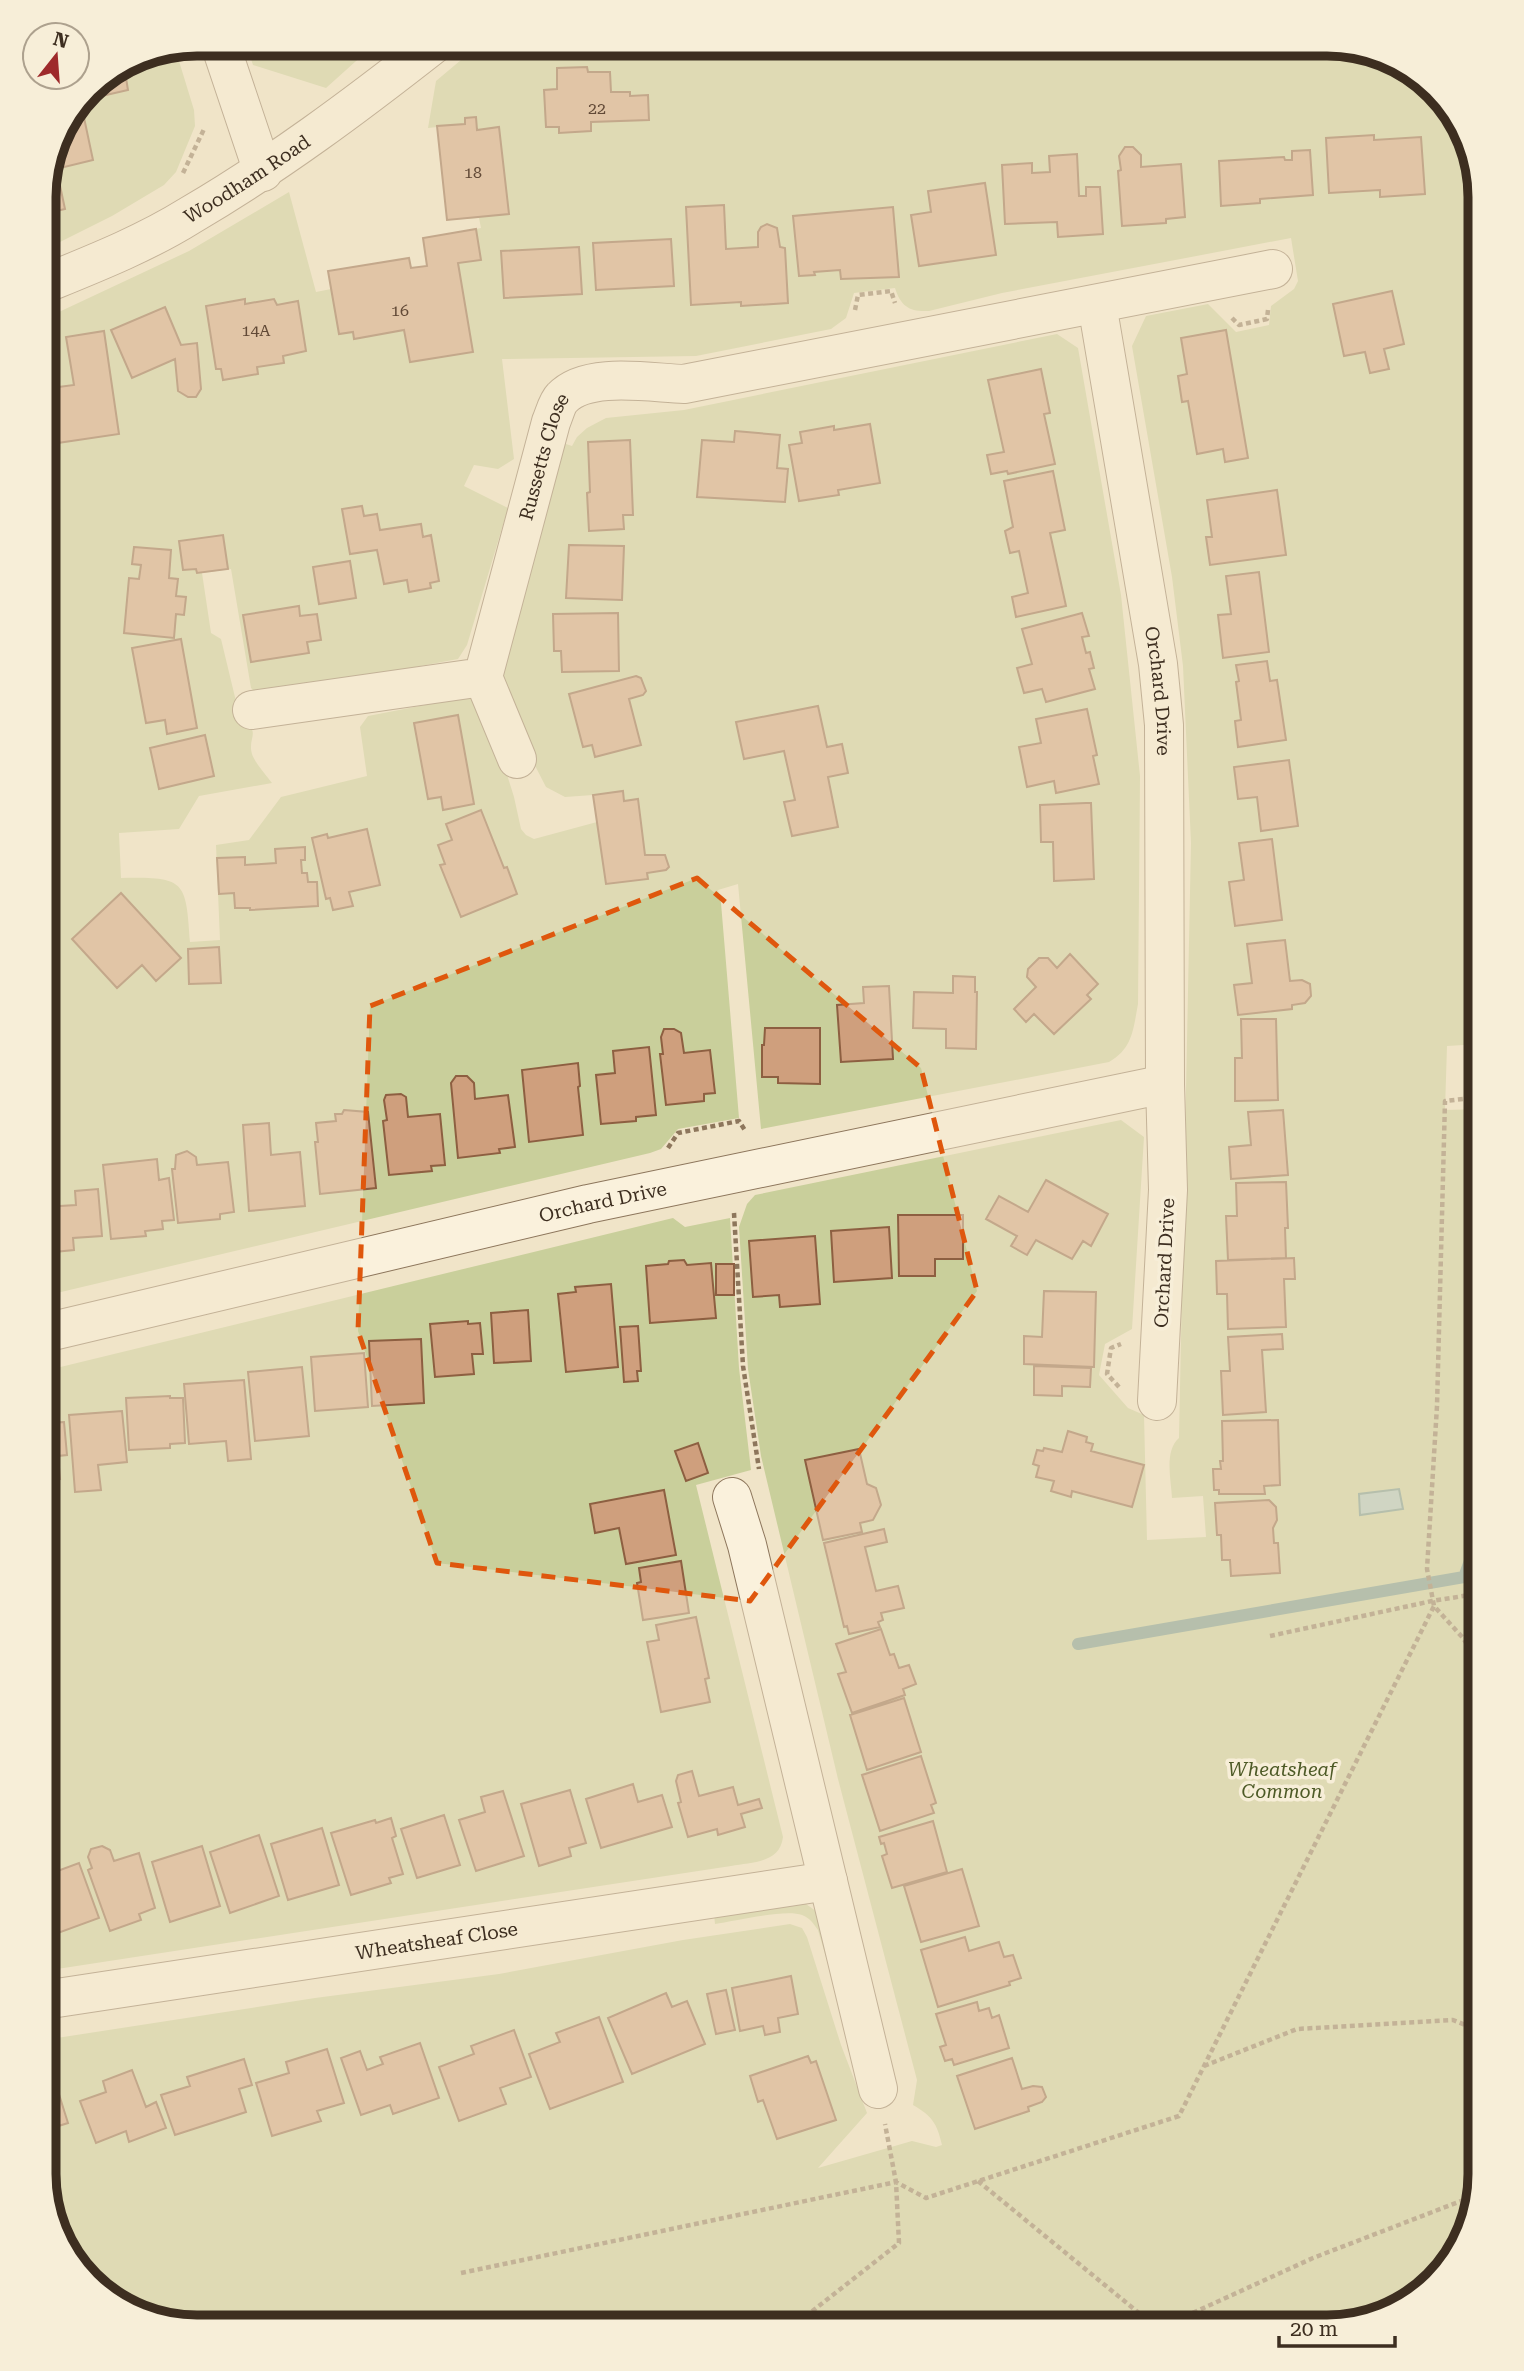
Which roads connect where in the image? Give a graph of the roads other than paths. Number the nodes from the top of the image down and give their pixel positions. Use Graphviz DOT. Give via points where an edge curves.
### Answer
graph roads {
  1 [pos="224,56"];
  2 [pos="419,56"];
  3 [pos="263,172"];
  4 [pos="56,279"];
  5 [pos="1270,287"];
  6 [pos="1097,304"];
  7 [pos="483,677"];
  8 [pos="252,710"];
  9 [pos="517,759"];
  10 [pos="1165,1084"];
  11 [pos="56,1330"];
  12 [pos="1141,1371"];
  13 [pos="732,1497"];
  14 [pos="828,1881"];
  15 [pos="56,1998"];
  16 [pos="881,2102"];
  1 -- 3 [label="street"];
  2 -- 3 [label="street, Woodham Road"];
  3 -- 4 [label="street, Woodham Road" via="167,228"];
  5 -- 6 [label="street"];
  6 -- 7 [label="street, Russetts Close" via="684,384 601,381 578,386 561,398 551,422"];
  6 -- 10 [label="street, Orchard Drive" via="1162,689"];
  7 -- 8 [label="street"];
  7 -- 9 [label="street"];
  10 -- 11 [label="street, Orchard Drive" via="588,1204"];
  10 -- 12 [label="street, Orchard Drive" via="1168,1190"];
  13 -- 14 [label="street"];
  14 -- 15 [label="street, Wheatsheaf Close"];
  14 -- 16 [label="street"];
}
